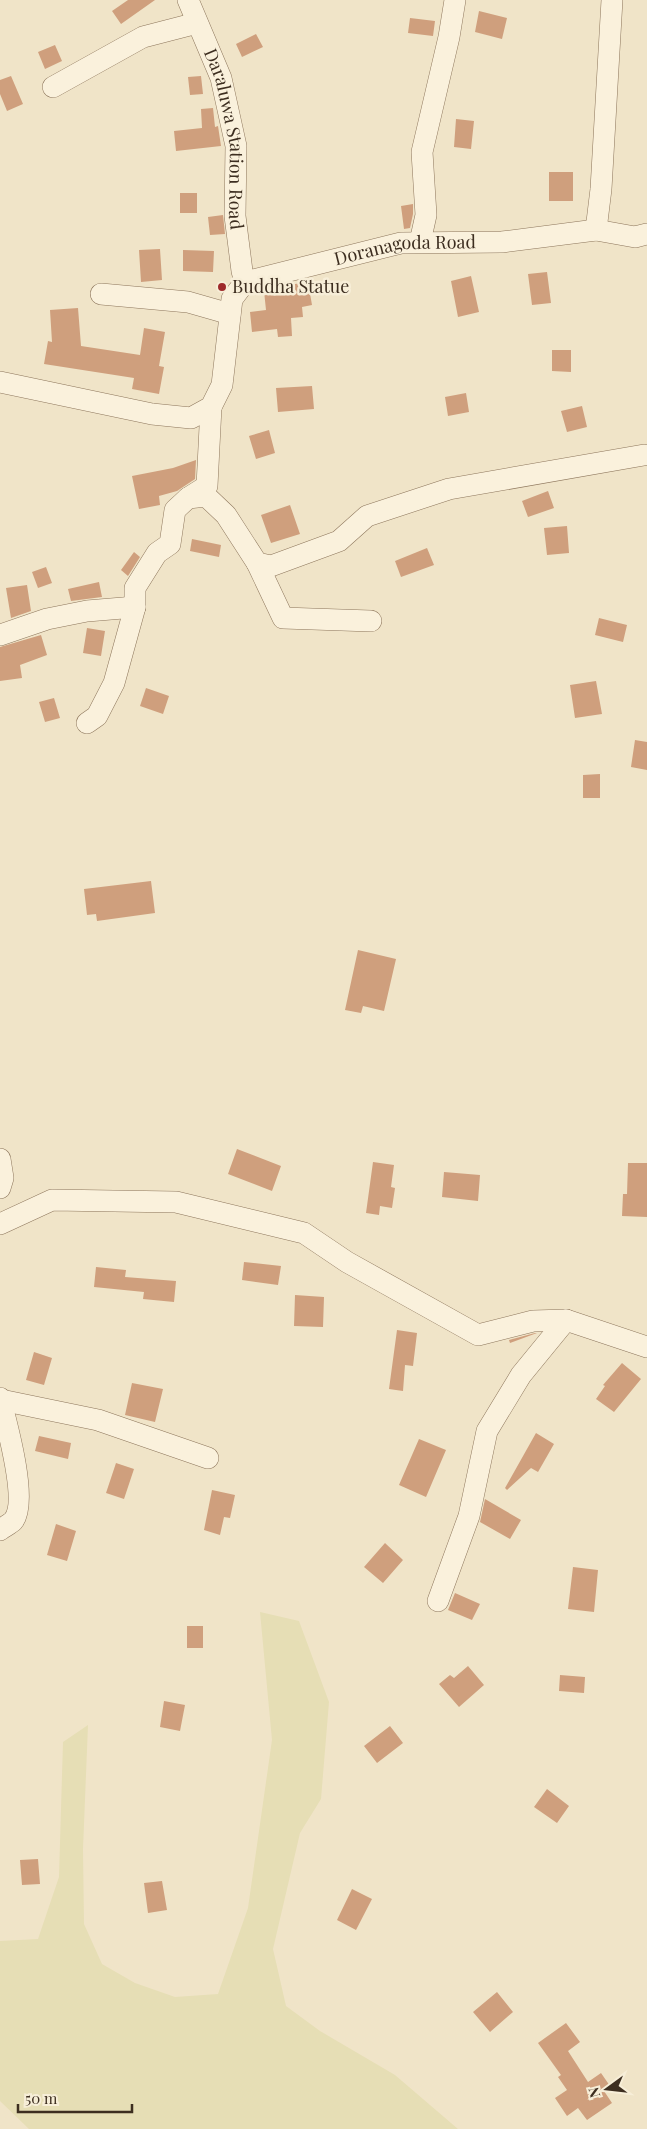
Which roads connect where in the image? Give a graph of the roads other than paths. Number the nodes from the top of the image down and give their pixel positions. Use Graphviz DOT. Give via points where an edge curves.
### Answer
graph roads {
  1 [pos="188,0"];
  2 [pos="455,0"];
  3 [pos="612,0"];
  4 [pos="197,23"];
  5 [pos="53,87"];
  6 [pos="596,230"];
  7 [pos="647,234"];
  8 [pos="420,242"];
  9 [pos="245,282"];
  10 [pos="101,294"];
  11 [pos="230,314"];
  12 [pos="0,382"];
  13 [pos="211,407"];
  14 [pos="644,455"];
  15 [pos="188,498"];
  16 [pos="257,563"];
  17 [pos="135,607"];
  18 [pos="371,621"];
  19 [pos="0,635"];
  20 [pos="87,723"];
  21 [pos="0,1159"];
  22 [pos="0,1188"];
  23 [pos="0,1224"];
  24 [pos="566,1320"];
  25 [pos="647,1347"];
  26 [pos="0,1399"];
  27 [pos="208,1458"];
  28 [pos="0,1530"];
  29 [pos="438,1601"];
  1 -- 4 [label="street, Daraluwa Station Road"];
  2 -- 8 [label="street" via="422,152 426,215"];
  3 -- 6 [label="street"];
  4 -- 5 [label="street" via="143,37"];
  4 -- 9 [label="street, Daraluwa Station Road" via="221,78 236,146 235,216"];
  6 -- 7 [label="street, Doranagoda Road" via="635,236"];
  6 -- 8 [label="street, Doranagoda Road" via="502,242"];
  8 -- 9 [label="street, Doranagoda Road" via="401,242"];
  9 -- 11 [label="street" via="232,299"];
  10 -- 11 [label="street" via="188,302"];
  11 -- 13 [label="street" via="222,385"];
  12 -- 13 [label="street" via="152,414 191,418"];
  13 -- 15 [label="street" via="208,486"];
  14 -- 16 [label="street" via="448,489 368,516 339,541 270,566"];
  15 -- 16 [label="street" via="206,496 226,515"];
  15 -- 17 [label="street" via="175,510 170,544 157,553 136,588"];
  16 -- 18 [label="street" via="283,618"];
  17 -- 19 [label="street" via="47,619"];
  17 -- 20 [label="street" via="114,683 97,716"];
  21 -- 22 [label="street" via="3,1178"];
  23 -- 24 [label="street" via="52,1200 176,1202 304,1233 347,1262 478,1335 534,1321"];
  24 -- 25 [label="street"];
  24 -- 29 [label="street" via="521,1376 487,1431 470,1516"];
  26 -- 27 [label="street" via="98,1420"];
  26 -- 28 [label="street" via="15,1460 20,1503 14,1520"];
}
